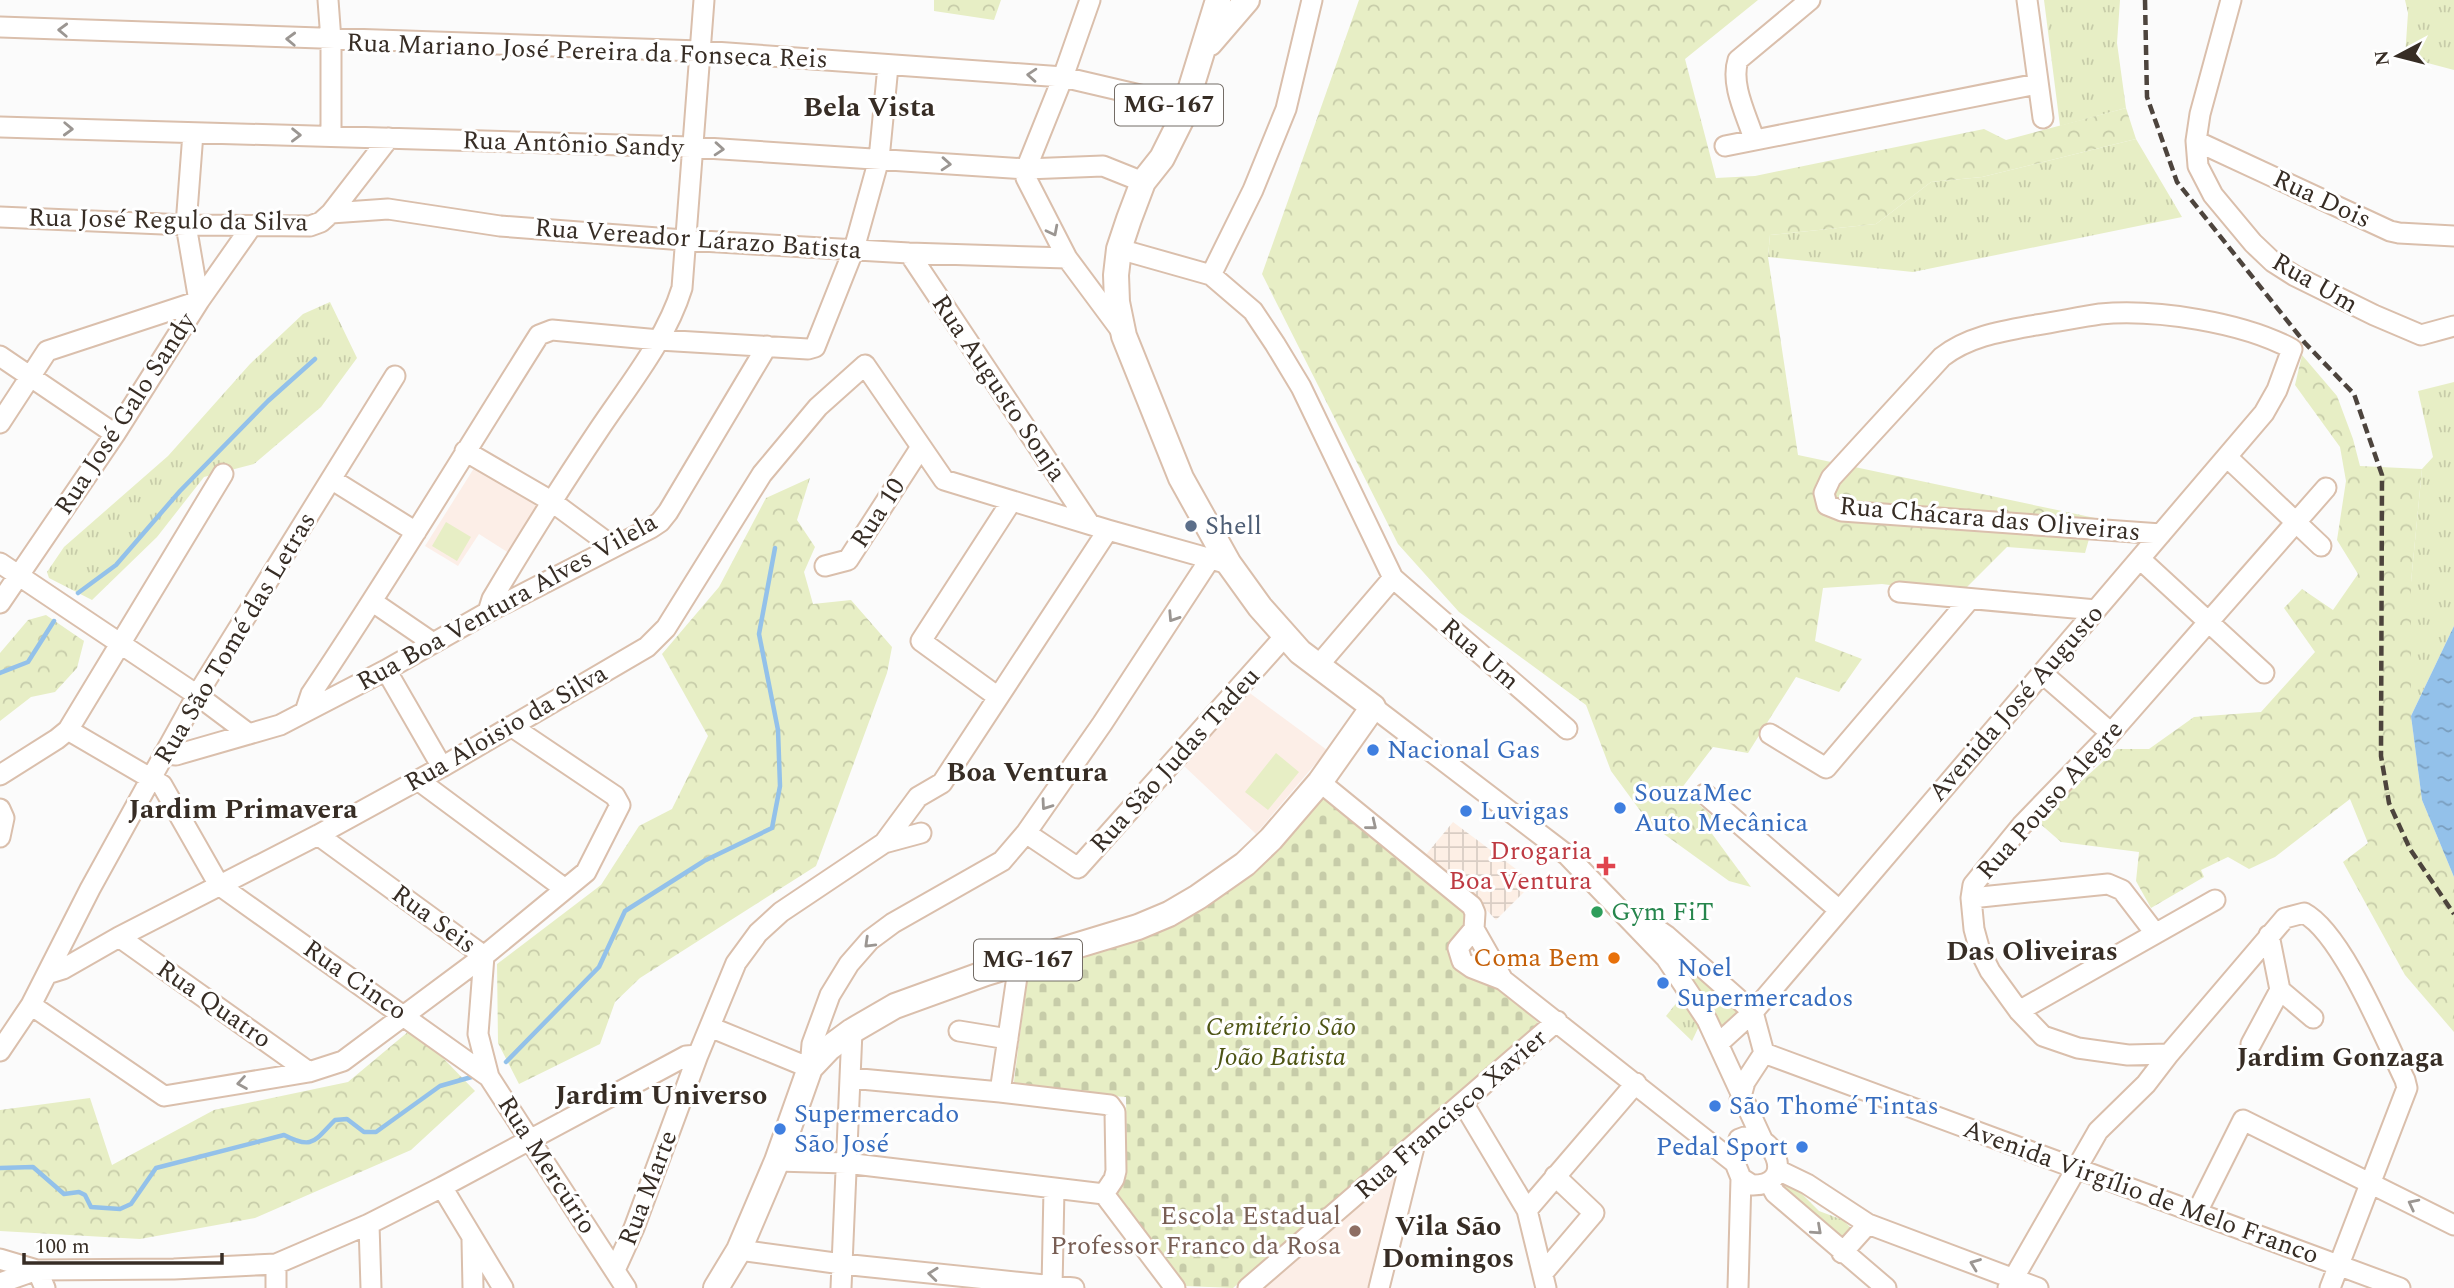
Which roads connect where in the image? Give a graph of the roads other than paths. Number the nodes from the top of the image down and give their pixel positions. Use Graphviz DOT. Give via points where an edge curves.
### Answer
graph roads {
  1 [pos="328,0"];
  2 [pos="704,0"];
  3 [pos="1090,0"];
  4 [pos="1234,0"];
  5 [pos="1247,0"];
  6 [pos="1312,0"];
  7 [pos="1810,0"];
  8 [pos="2027,0"];
  9 [pos="2231,0"];
  10 [pos="1212,7"];
  11 [pos="0,27"];
  12 [pos="331,40"];
  13 [pos="699,51"];
  14 [pos="888,66"];
  15 [pos="1063,77"];
  16 [pos="2037,84"];
  17 [pos="1180,104"];
  18 [pos="2043,118"];
  19 [pos="0,127"];
  20 [pos="193,133"];
  21 [pos="331,136"];
  22 [pos="389,138"];
  23 [pos="1754,139"];
  24 [pos="2196,141"];
  25 [pos="1725,146"];
  26 [pos="691,147"];
  27 [pos="878,159"];
  28 [pos="1026,169"];
  29 [pos="1147,175"];
  30 [pos="331,213"];
  31 [pos="0,217"];
  32 [pos="186,225"];
  33 [pos="251,227"];
  34 [pos="2454,236"];
  35 [pos="684,240"];
  36 [pos="855,249"];
  37 [pos="1119,249"];
  38 [pos="909,253"];
  39 [pos="1067,258"];
  40 [pos="1211,275"];
  41 [pos="199,301"];
  42 [pos="2454,326"];
  43 [pos="1124,336"];
  44 [pos="659,340"];
  45 [pos="767,346"];
  46 [pos="2292,349"];
  47 [pos="0,356"];
  48 [pos="30,375"];
  49 [pos="395,376"];
  50 [pos="0,423"];
  51 [pos="115,434"];
  52 [pos="921,447"];
  53 [pos="466,451"];
  54 [pos="2227,457"];
  55 [pos="223,474"];
  56 [pos="331,479"];
  57 [pos="2326,488"];
  58 [pos="551,501"];
  59 [pos="1011,502"];
  60 [pos="1089,523"];
  61 [pos="2296,523"];
  62 [pos="1108,530"];
  63 [pos="416,532"];
  64 [pos="2161,534"];
  65 [pos="2321,546"];
  66 [pos="612,547"];
  67 [pos="2140,558"];
  68 [pos="1219,562"];
  69 [pos="0,563"];
  70 [pos="825,566"];
  71 [pos="18,576"];
  72 [pos="1393,578"];
  73 [pos="1899,592"];
  74 [pos="1970,599"];
  75 [pos="373,601"];
  76 [pos="0,603"];
  77 [pos="2096,610"];
  78 [pos="488,612"];
  79 [pos="2208,624"];
  80 [pos="1285,636"];
  81 [pos="433,643"];
  82 [pos="121,646"];
  83 [pos="1317,667"];
  84 [pos="386,670"];
  85 [pos="2042,673"];
  86 [pos="2264,673"];
  87 [pos="197,695"];
  88 [pos="998,697"];
  89 [pos="1373,707"];
  90 [pos="305,712"];
  91 [pos="511,726"];
  92 [pos="1567,729"];
  93 [pos="68,730"];
  94 [pos="2111,733"];
  95 [pos="249,734"];
  96 [pos="1770,734"];
  97 [pos="164,754"];
  98 [pos="442,767"];
  99 [pos="0,775"];
  100 [pos="152,777"];
  101 [pos="418,780"];
  102 [pos="1320,782"];
  103 [pos="1705,794"];
  104 [pos="0,809"];
  105 [pos="922,833"];
  106 [pos="1026,833"];
  107 [pos="318,835"];
  108 [pos="0,836"];
  109 [pos="884,844"];
  110 [pos="219,885"];
  111 [pos="565,889"];
  112 [pos="1971,898"];
  113 [pos="2215,900"];
  114 [pos="1839,910"];
  115 [pos="2155,933"];
  116 [pos="2269,935"];
  117 [pos="118,937"];
  118 [pos="1660,940"];
  119 [pos="484,956"];
  120 [pos="1018,963"];
  121 [pos="47,974"];
  122 [pos="2280,990"];
  123 [pos="31,1005"];
  124 [pos="2019,1011"];
  125 [pos="1753,1012"];
  126 [pos="404,1014"];
  127 [pos="2313,1018"];
  128 [pos="1558,1021"];
  129 [pos="710,1027"];
  130 [pos="852,1031"];
  131 [pos="958,1031"];
  132 [pos="1008,1039"];
  133 [pos="1719,1043"];
  134 [pos="2251,1044"];
  135 [pos="0,1051"];
  136 [pos="1764,1053"];
  137 [pos="2169,1054"];
  138 [pos="698,1055"];
  139 [pos="810,1068"];
  140 [pos="309,1072"];
  141 [pos="489,1077"];
  142 [pos="850,1077"];
  143 [pos="1636,1083"];
  144 [pos="1000,1091"];
  145 [pos="1740,1097"];
  146 [pos="1463,1104"];
  147 [pos="1739,1139"];
  148 [pos="1762,1139"];
  149 [pos="532,1140"];
  150 [pos="1413,1147"];
  151 [pos="777,1161"];
  152 [pos="846,1163"];
  153 [pos="2077,1168"];
  154 [pos="1555,1176"];
  155 [pos="1757,1176"];
  156 [pos="2372,1182"];
  157 [pos="442,1187"];
  158 [pos="1054,1189"];
  159 [pos="1104,1194"];
  160 [pos="1527,1210"];
  161 [pos="2197,1212"];
  162 [pos="369,1224"];
  163 [pos="1868,1224"];
  164 [pos="2454,1225"];
  165 [pos="472,1240"];
  166 [pos="739,1251"];
  167 [pos="1842,1253"];
  168 [pos="0,1259"];
  169 [pos="276,1264"];
  170 [pos="842,1264"];
  171 [pos="2339,1265"];
  172 [pos="615,1270"];
  173 [pos="41,1279"];
  174 [pos="175,1279"];
  175 [pos="1545,1281"];
  176 [pos="0,1283"];
  177 [pos="2012,1284"];
  178 [pos="1052,1287"];
  179 [pos="276,1288"];
  180 [pos="371,1288"];
  181 [pos="473,1288"];
  182 [pos="503,1288"];
  183 [pos="626,1288"];
  184 [pos="716,1288"];
  185 [pos="841,1288"];
  186 [pos="1074,1288"];
  187 [pos="1175,1288"];
  188 [pos="1248,1288"];
  189 [pos="1379,1288"];
  190 [pos="1738,1288"];
  191 [pos="1886,1288"];
  192 [pos="2038,1288"];
  193 [pos="2330,1288"];
  194 [pos="2400,1288"];
  1 -- 12 [label="street"];
  2 -- 13 [label="street"];
  3 -- 15 [label="street"];
  4 -- 10 [label="main road, MG-167"];
  5 -- 17 [label="main road, MG-167" via="1210,42"];
  6 -- 40 [label="street" via="1286,109"];
  7 -- 23 [label="street" via="1738,60 1735,80"];
  8 -- 16 [label="street"];
  9 -- 24 [label="street"];
  10 -- 17 [label="main road"];
  10 -- 17 [label="main road, MG-167" via="1194,44"];
  12 -- 11 [label="street, Rua Mariano José Pereira da Fonseca Reis, one-way"];
  12 -- 13 [label="street, Rua Mariano José Pereira da Fonseca Reis"];
  12 -- 21 [label="street"];
  13 -- 14 [label="street, Rua Mariano José Pereira da Fonseca Reis"];
  13 -- 26 [label="street"];
  15 -- 14 [label="street, Rua Mariano José Pereira da Fonseca Reis, one-way"];
  14 -- 27 [label="street"];
  15 -- 17 [label="street, Rua Mariano José Pereira da Fonseca Reis"];
  15 -- 28 [label="street"];
  16 -- 18 [label="street"];
  16 -- 23 [label="street"];
  17 -- 29 [label="main road, MG-167" via="1162,158"];
  19 -- 20 [label="street, Rua Antônio Sandy, one-way"];
  20 -- 21 [label="street, Rua Antônio Sandy, one-way"];
  20 -- 32 [label="street"];
  21 -- 22 [label="street, Rua Antônio Sandy"];
  22 -- 26 [label="street, Rua Antônio Sandy"];
  22 -- 30 [label="street"];
  23 -- 25 [label="street"];
  24 -- 34 [label="street, Rua Dois" via="2390,230"];
  24 -- 42 [label="street, Rua Um" via="2198,166 2213,195 2273,262 2421,335"];
  26 -- 27 [label="street, Rua Antônio Sandy, one-way"];
  26 -- 35 [label="street"];
  27 -- 28 [label="street, Rua Antônio Sandy, one-way"];
  27 -- 36 [label="street"];
  28 -- 29 [label="street, Rua Antônio Sandy" via="1102,166"];
  28 -- 39 [label="street, one-way" via="1026,178"];
  29 -- 37 [label="main road, MG-167"];
  30 -- 33 [label="street, Rua José Regulo da Silva" via="310,226"];
  30 -- 35 [label="street, Rua Vereador Lárazo Batista" via="388,209 500,226"];
  31 -- 32 [label="street, Rua José Regulo da Silva"];
  32 -- 33 [label="street, Rua José Regulo da Silva"];
  32 -- 41 [label="street"];
  33 -- 41 [label="street, Rua José Galo Sandy"];
  35 -- 36 [label="street, Rua Vereador Lárazo Batista"];
  35 -- 44 [label="street" via="682,288"];
  36 -- 38 [label="street, Rua Vereador Lárazo Batista"];
  36 -- 45 [label="street" via="815,347"];
  37 -- 40 [label="street"];
  37 -- 43 [label="main road, MG-167" via="1117,302"];
  38 -- 39 [label="street, Rua Vereador Lárazo Batista"];
  38 -- 60 [label="street, Rua Augusto Sonja"];
  39 -- 43 [label="street"];
  40 -- 72 [label="street" via="1253,311 1282,355"];
  41 -- 48 [label="street" via="47,351"];
  41 -- 51 [label="street, Rua José Galo Sandy"];
  43 -- 68 [label="main road, MG-167"];
  44 -- 45 [label="street"];
  44 -- 53 [label="street" via="544,331"];
  44 -- 58 [label="street"];
  45 -- 66 [label="street, Rua Boa Ventura Alves Vilela" via="660,522"];
  46 -- 54 [label="street, Avenida José Augusto" via="2264,413"];
  46 -- 64 [label="street, Rua Chácara das Oliveiras" via="2271,338 2217,323 2143,313 2100,314 1976,338 1942,357 1831,478 1824,493 1827,505 1842,511"];
  47 -- 48 [label="street"];
  48 -- 50 [label="street"];
  48 -- 51 [label="street"];
  49 -- 56 [label="street, Rua São Tomé das Letras"];
  51 -- 71 [label="street, Rua José Galo Sandy"];
  52 -- 59 [label="street" via="944,480"];
  52 -- 70 [label="street, Rua 10" via="848,560"];
  52 -- 91 [label="street, Rua Aloisio da Silva" via="865,365 818,407 762,474 666,628 647,647"];
  53 -- 58 [label="street"];
  53 -- 63 [label="street"];
  54 -- 61 [label="street"];
  54 -- 64 [label="street, Avenida José Augusto"];
  55 -- 82 [label="street"];
  56 -- 63 [label="street"];
  56 -- 87 [label="street, Rua São Tomé das Letras"];
  57 -- 61 [label="street, Rua Pouso Alegre"];
  58 -- 66 [label="street"];
  58 -- 78 [label="street"];
  59 -- 60 [label="street"];
  59 -- 88 [label="street" via="921,641"];
  60 -- 62 [label="street"];
  61 -- 65 [label="street"];
  61 -- 79 [label="street, Rua Pouso Alegre"];
  62 -- 68 [label="street"];
  62 -- 88 [label="street"];
  63 -- 75 [label="street"];
  64 -- 67 [label="street, Avenida José Augusto"];
  66 -- 78 [label="street, Rua Boa Ventura Alves Vilela"];
  67 -- 77 [label="street, Avenida José Augusto"];
  67 -- 79 [label="street"];
  68 -- 80 [label="main road, MG-167"];
  68 -- 106 [label="street, one-way"];
  69 -- 71 [label="street"];
  71 -- 76 [label="street, Rua José Galo Sandy"];
  71 -- 82 [label="street"];
  72 -- 83 [label="street"];
  72 -- 92 [label="street, Rua Um"];
  73 -- 74 [label="street"];
  74 -- 77 [label="street"];
  74 -- 96 [label="street" via="1826,768"];
  75 -- 81 [label="street"];
  75 -- 90 [label="street" via="310,694"];
  77 -- 85 [label="street, Avenida José Augusto"];
  78 -- 81 [label="street, Rua Boa Ventura Alves Vilela"];
  79 -- 86 [label="street"];
  79 -- 94 [label="street, Rua Pouso Alegre"];
  80 -- 83 [label="main road, MG-167"];
  80 -- 106 [label="street, Rua São Judas Tadeu" via="1078,868"];
  81 -- 84 [label="street, Rua Boa Ventura Alves Vilela"];
  82 -- 87 [label="street"];
  82 -- 93 [label="street"];
  83 -- 89 [label="main road, MG-167"];
  84 -- 90 [label="street, Rua Boa Ventura Alves Vilela"];
  84 -- 98 [label="street"];
  85 -- 94 [label="street"];
  85 -- 114 [label="street, Avenida José Augusto"];
  87 -- 95 [label="street"];
  87 -- 97 [label="street, Rua São Tomé das Letras"];
  88 -- 109 [label="street" via="942,783 918,797"];
  89 -- 102 [label="main road, MG-167"];
  89 -- 118 [label="street" via="1567,855 1631,919"];
  90 -- 95 [label="street, Rua Boa Ventura Alves Vilela"];
  91 -- 98 [label="street, Rua Aloisio da Silva"];
  91 -- 111 [label="street" via="615,796 620,805 586,872"];
  93 -- 99 [label="street"];
  93 -- 100 [label="street"];
  94 -- 112 [label="street, Rua Pouso Alegre" via="1979,875"];
  95 -- 97 [label="street, Rua Boa Ventura Alves Vilela" via="176,755"];
  97 -- 100 [label="street, Rua São Tomé das Letras"];
  98 -- 101 [label="street, Rua Aloisio da Silva"];
  100 -- 110 [label="street" via="168,794"];
  100 -- 121 [label="street, Rua São Tomé das Letras"];
  101 -- 107 [label="street, Rua Aloisio da Silva"];
  101 -- 111 [label="street"];
  102 -- 120 [label="main road, MG-167" via="1245,864 1198,897 1138,927"];
  102 -- 128 [label="street, one-way" via="1472,906 1474,929 1503,980"];
  103 -- 114 [label="street"];
  104 -- 108 [label="street" via="4,818"];
  105 -- 109 [label="street"];
  106 -- 139 [label="street, one-way" via="1002,861 870,940 830,995 812,1044"];
  107 -- 110 [label="street, Rua Aloisio da Silva"];
  107 -- 119 [label="street, Rua Seis"];
  109 -- 129 [label="street, Rua Marte" via="758,933 736,963"];
  110 -- 117 [label="street, Rua Aloisio da Silva"];
  110 -- 126 [label="street, Rua Cinco"];
  111 -- 119 [label="street"];
  112 -- 115 [label="street" via="2108,884 2122,890"];
  112 -- 124 [label="street, Rua Pouso Alegre" via="1980,951"];
  113 -- 115 [label="street"];
  114 -- 125 [label="street, Avenida José Augusto"];
  115 -- 124 [label="street"];
  116 -- 122 [label="street"];
  116 -- 137 [label="street"];
  116 -- 156 [label="street" via="2285,918 2304,913 2317,922 2346,960 2406,1080 2406,1096"];
  117 -- 121 [label="street, Rua Aloisio da Silva"];
  117 -- 140 [label="street, Rua Quatro"];
  118 -- 125 [label="street"];
  118 -- 133 [label="street" via="1666,958"];
  119 -- 126 [label="street"];
  119 -- 141 [label="street, Rua Seis" via="478,1034"];
  120 -- 130 [label="main road, MG-167" via="895,1006"];
  120 -- 132 [label="street"];
  121 -- 123 [label="street, Rua São Tomé das Letras"];
  122 -- 127 [label="street"];
  122 -- 134 [label="street"];
  123 -- 135 [label="street, Rua São Tomé das Letras"];
  140 -- 123 [label="street, one-way" via="164,1096"];
  124 -- 137 [label="street, Rua Pouso Alegre" via="2043,1036 2061,1044 2128,1055"];
  125 -- 133 [label="street, Avenida José Augusto"];
  125 -- 136 [label="street"];
  126 -- 140 [label="street" via="342,1060"];
  126 -- 141 [label="street, Rua Cinco"];
  128 -- 143 [label="street"];
  128 -- 146 [label="street, Rua Francisco Xavier"];
  129 -- 138 [label="street, Rua Marte"];
  129 -- 139 [label="street"];
  130 -- 139 [label="main road, MG-167"];
  130 -- 142 [label="street"];
  131 -- 132 [label="street"];
  132 -- 144 [label="street"];
  133 -- 145 [label="street"];
  136 -- 145 [label="street"];
  136 -- 153 [label="street, Avenida Virgílio de Melo Franco"];
  137 -- 153 [label="street" via="2098,1132"];
  138 -- 149 [label="street" via="686,1056"];
  138 -- 172 [label="street, Rua Marte"];
  139 -- 151 [label="main road, MG-167"];
  141 -- 149 [label="street, Rua Mercúrio"];
  142 -- 144 [label="street"];
  142 -- 152 [label="street"];
  143 -- 154 [label="street"];
  143 -- 155 [label="street"];
  144 -- 159 [label="street" via="1113,1108 1116,1176"];
  145 -- 147 [label="street"];
  145 -- 148 [label="street"];
  146 -- 150 [label="street, Rua Francisco Xavier"];
  146 -- 160 [label="street"];
  147 -- 148 [label="street"];
  147 -- 155 [label="street" via="1734,1152"];
  148 -- 155 [label="street" via="1778,1162"];
  149 -- 157 [label="street"];
  149 -- 172 [label="street, Rua Mercúrio"];
  150 -- 188 [label="street, Rua Francisco Xavier"];
  150 -- 189 [label="street"];
  151 -- 152 [label="street"];
  151 -- 166 [label="main road, MG-167"];
  152 -- 158 [label="street"];
  152 -- 170 [label="street"];
  153 -- 161 [label="street, Avenida Virgílio de Melo Franco"];
  153 -- 177 [label="street"];
  154 -- 160 [label="street"];
  154 -- 175 [label="street" via="1594,1213"];
  155 -- 163 [label="street" via="1807,1184"];
  155 -- 167 [label="street, one-way"];
  155 -- 190 [label="street" via="1739,1211"];
  156 -- 161 [label="street" via="2243,1120"];
  164 -- 156 [label="street, one-way"];
  156 -- 171 [label="street"];
  157 -- 162 [label="street"];
  157 -- 165 [label="street"];
  158 -- 159 [label="street"];
  158 -- 178 [label="street"];
  159 -- 187 [label="street"];
  160 -- 175 [label="street"];
  161 -- 171 [label="street, Avenida Virgílio de Melo Franco"];
  162 -- 169 [label="street"];
  162 -- 180 [label="street"];
  163 -- 167 [label="street"];
  177 -- 163 [label="street, one-way"];
  165 -- 181 [label="street"];
  165 -- 182 [label="street"];
  166 -- 170 [label="street"];
  166 -- 184 [label="main road, MG-167"];
  167 -- 191 [label="street"];
  168 -- 173 [label="street"];
  169 -- 174 [label="street"];
  169 -- 179 [label="street"];
  178 -- 170 [label="street, one-way"];
  170 -- 185 [label="street"];
  171 -- 193 [label="street"];
  171 -- 194 [label="street, Avenida Virgílio de Melo Franco"];
  172 -- 183 [label="street, Rua Mercúrio"];
  173 -- 174 [label="street"];
  173 -- 176 [label="street"];
  177 -- 192 [label="street"];
  178 -- 186 [label="street"];
}
